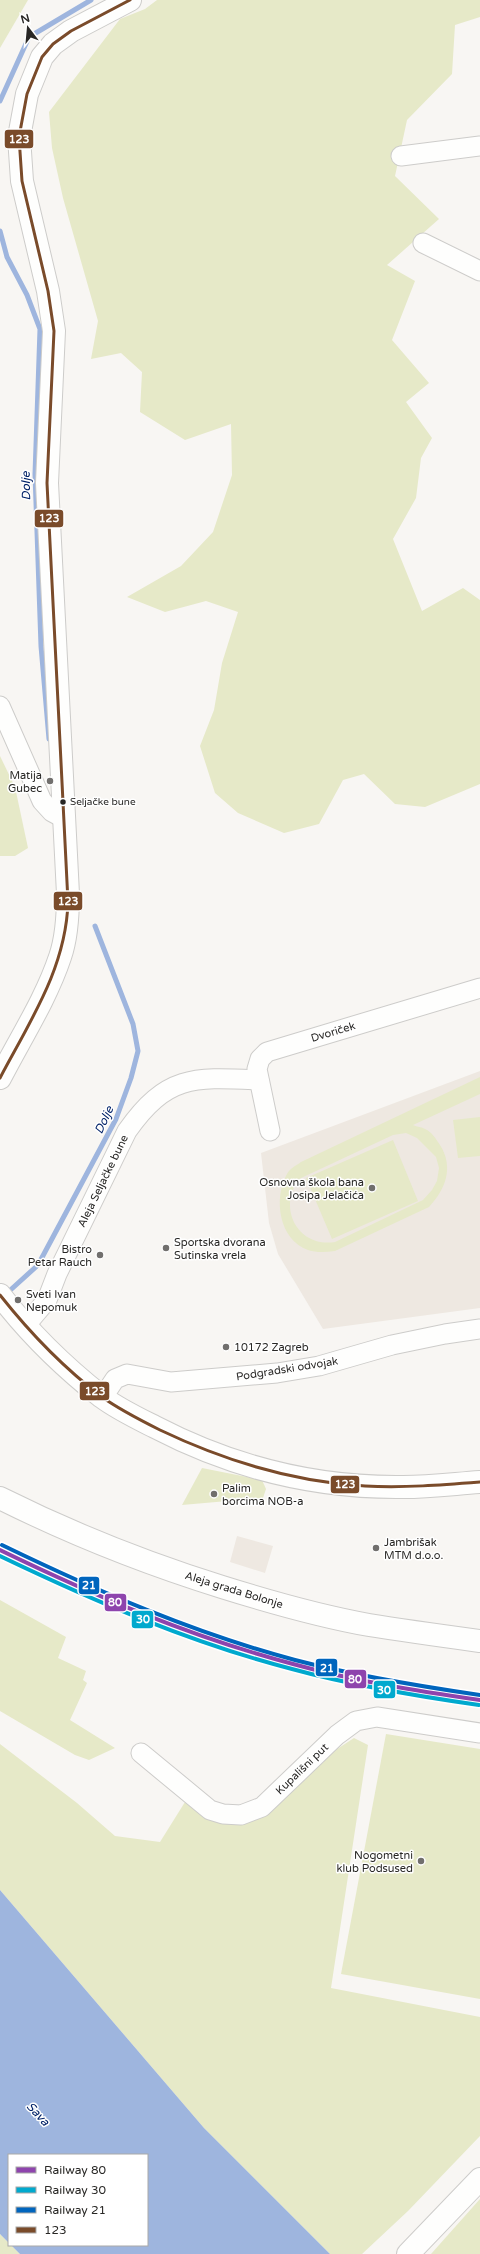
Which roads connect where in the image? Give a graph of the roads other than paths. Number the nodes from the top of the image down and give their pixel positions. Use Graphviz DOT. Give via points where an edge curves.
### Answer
graph roads {
  1 [pos="130,0"];
  2 [pos="480,146"];
  3 [pos="401,156"];
  4 [pos="422,244"];
  5 [pos="480,271"];
  6 [pos="0,706"];
  7 [pos="65,819"];
  8 [pos="480,988"];
  9 [pos="0,1078"];
  10 [pos="259,1080"];
  11 [pos="270,1130"];
  12 [pos="5,1301"];
  13 [pos="25,1326"];
  14 [pos="480,1329"];
  15 [pos="103,1397"];
  16 [pos="480,1482"];
  17 [pos="0,1498"];
  18 [pos="480,1641"];
  19 [pos="480,1733"];
  20 [pos="141,1753"];
  21 [pos="480,2179"];
  22 [pos="408,2254"];
  1 -- 7 [label="street" via="70,31 53,44 42,57 27,94 19,137 22,181 48,291 54,331 47,483"];
  2 -- 3 [label="street"];
  4 -- 5 [label="street"];
  6 -- 7 [label="street" via="42,801 52,812"];
  7 -- 9 [label="street" via="68,894 64,941 50,981"];
  8 -- 10 [label="street, Dvoriček" via="267,1052 260,1059 257,1069"];
  10 -- 11 [label="street, Dvoriček"];
  10 -- 13 [label="street, Aleja Seljačke bune" via="208,1077 183,1083 158,1095 139,1113 127,1131 57,1274 47,1300"];
  12 -- 13 [label="street"];
  13 -- 15 [label="street"];
  14 -- 15 [label="street, Podgradski odvojak" via="445,1334 319,1366 277,1373 171,1382 127,1374 116,1379"];
  15 -- 16 [label="street" via="171,1436 218,1456 277,1474 315,1482 395,1488"];
  17 -- 18 [label="street, Aleja grada Bolonje" via="49,1523 156,1567 272,1603 368,1625"];
  19 -- 20 [label="street, Kupališni put" via="376,1717 356,1721 337,1735 262,1807 241,1815 210,1810"];
  21 -- 22 [label="street"];
}
